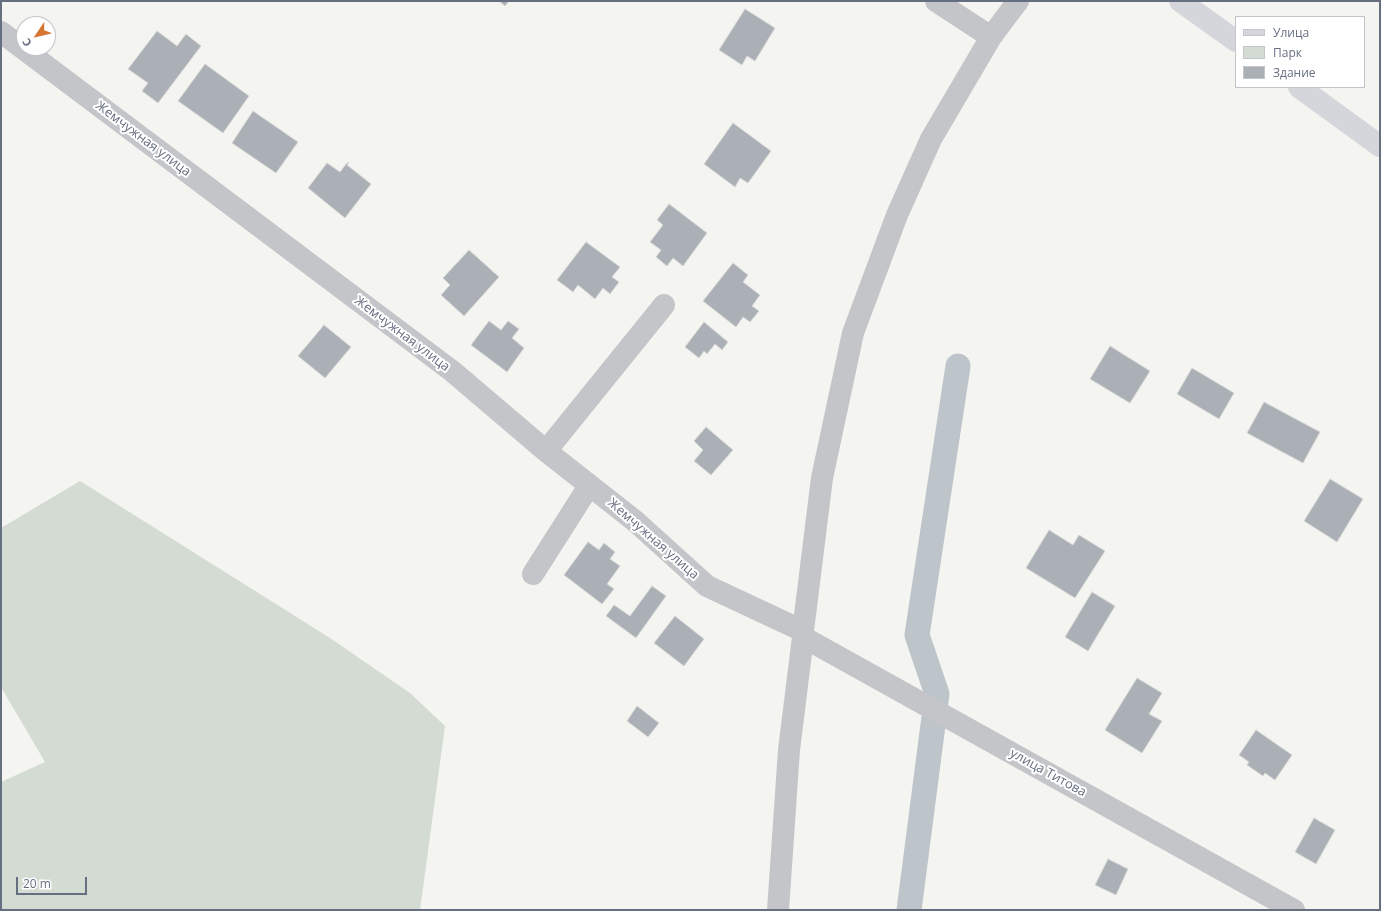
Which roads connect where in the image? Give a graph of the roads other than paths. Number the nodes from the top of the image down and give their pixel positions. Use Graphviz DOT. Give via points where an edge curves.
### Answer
graph roads {
  1 [pos="936,1"];
  2 [pos="1018,1"];
  3 [pos="1180,1"];
  4 [pos="1,32"];
  5 [pos="991,37"];
  6 [pos="1235,40"];
  7 [pos="1300,88"];
  8 [pos="1380,146"];
  9 [pos="664,305"];
  10 [pos="546,451"];
  11 [pos="590,486"];
  12 [pos="533,574"];
  13 [pos="803,634"];
  14 [pos="778,910"];
  15 [pos="1294,910"];
  1 -- 5 [label="street"];
  2 -- 5 [label="street"];
  3 -- 6 [label="main road"];
  4 -- 10 [label="street, Жемчужная улица" via="452,371"];
  5 -- 13 [label="street" via="931,139 897,215 854,333 822,478"];
  7 -- 8 [label="main road"];
  9 -- 10 [label="street"];
  10 -- 11 [label="street, Жемчужная улица"];
  11 -- 12 [label="street"];
  11 -- 13 [label="street, Жемчужная улица" via="635,521 707,586"];
  13 -- 14 [label="street" via="789,750"];
  13 -- 15 [label="street, улица Титова"];
}
